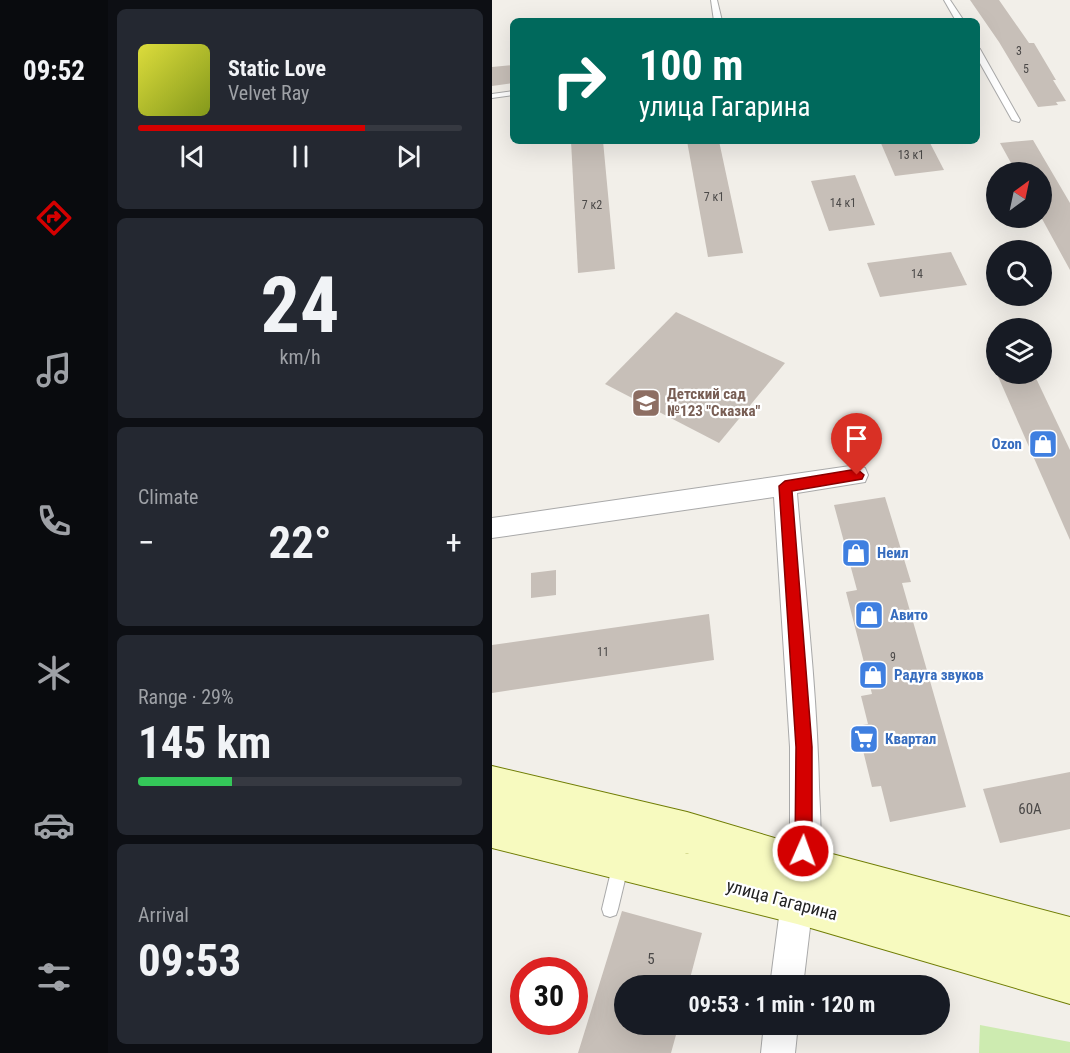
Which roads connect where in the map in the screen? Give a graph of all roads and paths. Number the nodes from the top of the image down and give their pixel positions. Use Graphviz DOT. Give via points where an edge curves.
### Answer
graph roads {
  1 [pos="714,0"];
  2 [pos="947,0"];
  3 [pos="717,18"];
  4 [pos="958,18"];
  5 [pos="980,56"];
  6 [pos="510,93"];
  7 [pos="492,96"];
  8 [pos="1016,120"];
  9 [pos="857,475"];
  10 [pos="785,486"];
  11 [pos="492,528"];
  12 [pos="492,786"];
  13 [pos="492,827"];
  14 [pos="622,858"];
  15 [pos="799,885"];
  16 [pos="610,909"];
  17 [pos="1070,939"];
  18 [pos="787,975"];
  19 [pos="1070,981"];
  20 [pos="780,1035"];
  21 [pos="778,1053"];
  1 -- 3 [label="lane"];
  2 -- 4 [label="lane"];
  5 -- 8 [label="lane"];
  6 -- 7 [label="lane"];
  9 -- 10 [label="street"];
  10 -- 11 [label="street"];
  10 -- 15 [label="street" via="804,747 805,835"];
  12 -- 15 [label="main road, улица Гагарина" via="687,832"];
  13 -- 14 [label="main road, улица Гагарина"];
  14 -- 15 [label="main road, улица Гагарина"];
  14 -- 16 [label="lane"];
  15 -- 17 [label="main road, улица Гагарина"];
  15 -- 18 [label="street"];
  15 -- 19 [label="main road, улица Гагарина"];
  20 -- 21 [label="street"];
}
